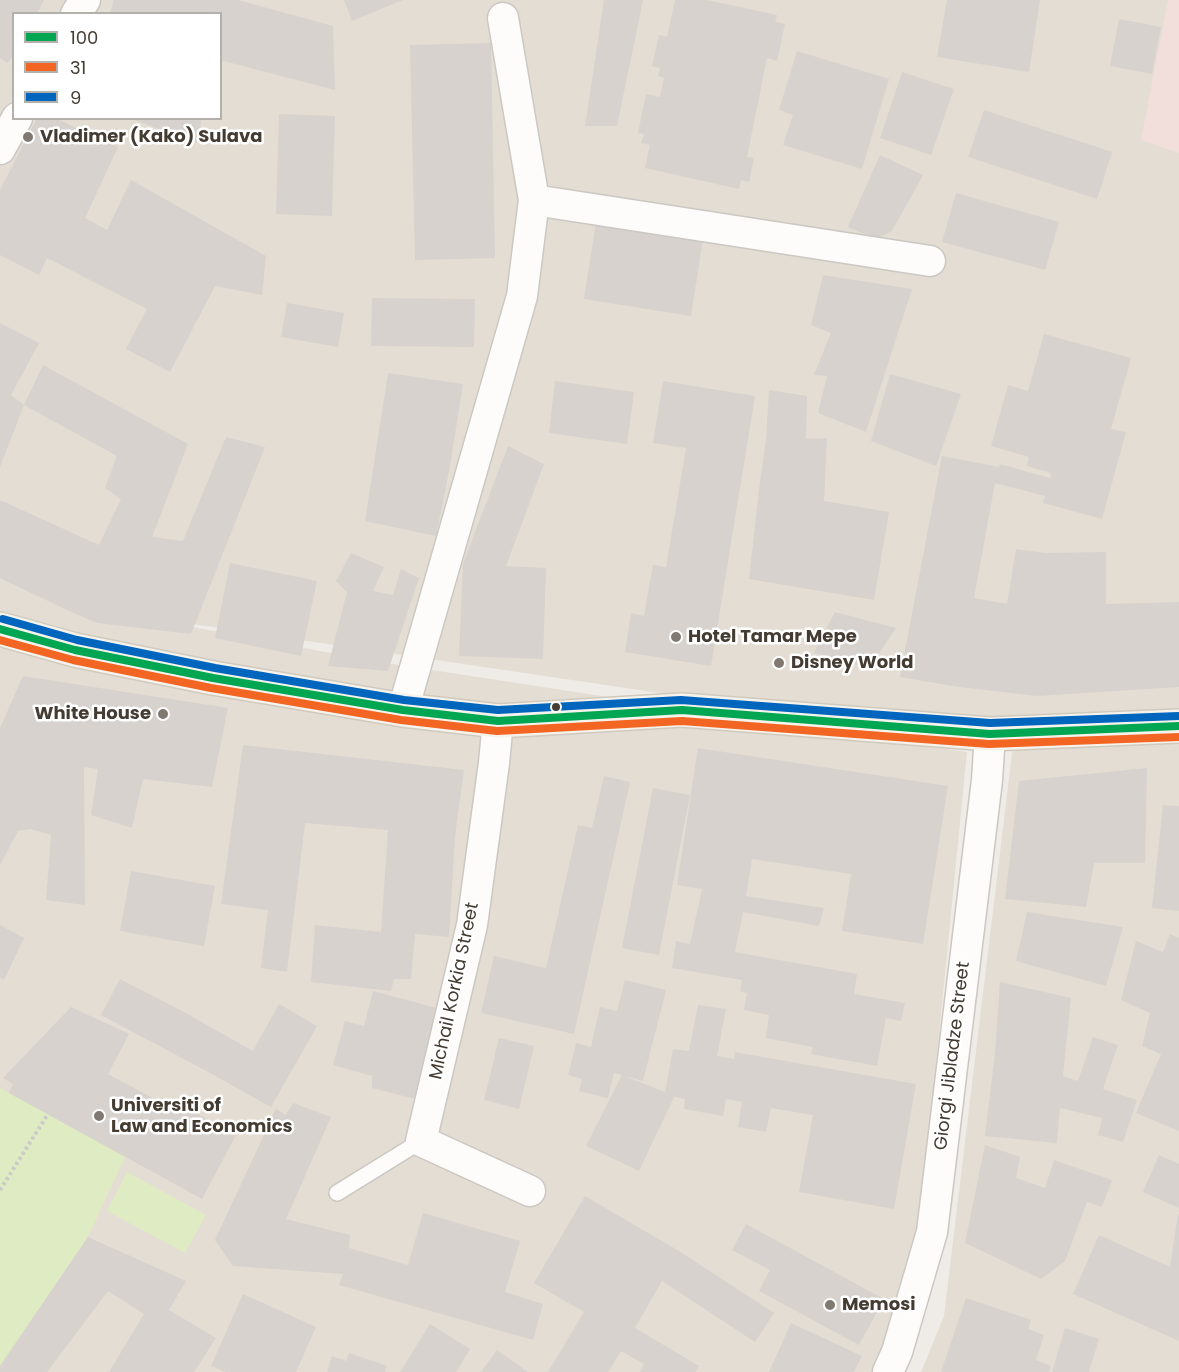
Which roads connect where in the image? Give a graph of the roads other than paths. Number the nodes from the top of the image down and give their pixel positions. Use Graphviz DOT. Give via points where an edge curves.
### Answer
graph roads {
  1 [pos="503,18"];
  2 [pos="16,120"];
  3 [pos="0,149"];
  4 [pos="534,200"];
  5 [pos="930,261"];
  6 [pos="0,629"];
  7 [pos="403,710"];
  8 [pos="498,721"];
  9 [pos="1179,726"];
  10 [pos="990,734"];
  11 [pos="422,1141"];
  12 [pos="530,1191"];
  13 [pos="337,1193"];
  14 [pos="888,1372"];
  1 -- 4 [label="street"];
  2 -- 3 [label="street"];
  4 -- 5 [label="street"];
  4 -- 7 [label="street" via="522,296"];
  6 -- 7 [label="main road" via="75,650 213,678"];
  7 -- 8 [label="main road"];
  8 -- 10 [label="main road" via="682,710"];
  8 -- 11 [label="street, Michail Korkia Street" via="472,925"];
  9 -- 10 [label="main road"];
  10 -- 14 [label="street, Giorgi Jibladze Street" via="932,1232"];
  11 -- 12 [label="street"];
  11 -- 13 [label="lane"];
}
